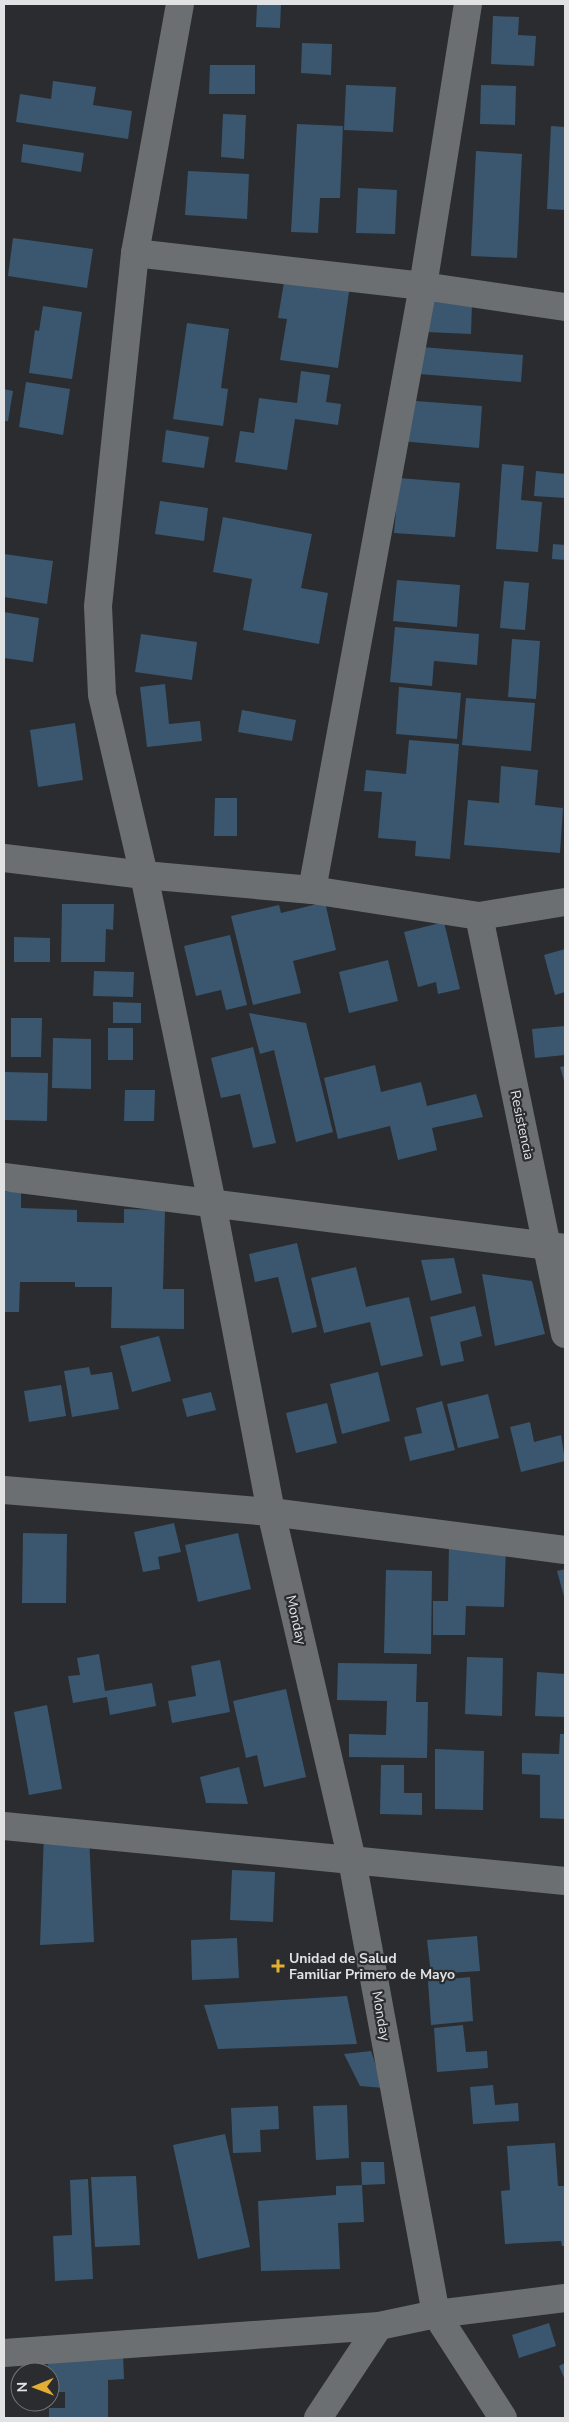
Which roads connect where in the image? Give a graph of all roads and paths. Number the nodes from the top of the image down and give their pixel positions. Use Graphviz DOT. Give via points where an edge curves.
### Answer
graph roads {
  1 [pos="180,4"];
  2 [pos="468,4"];
  3 [pos="135,253"];
  4 [pos="423,286"];
  5 [pos="565,307"];
  6 [pos="4,858"];
  7 [pos="144,875"];
  8 [pos="312,890"];
  9 [pos="565,902"];
  10 [pos="479,916"];
  11 [pos="4,1177"];
  12 [pos="212,1203"];
  13 [pos="556,1246"];
  14 [pos="565,1334"];
  15 [pos="4,1490"];
  16 [pos="271,1512"];
  17 [pos="565,1550"];
  18 [pos="4,1826"];
  19 [pos="352,1860"];
  20 [pos="565,1880"];
  21 [pos="565,2298"];
  22 [pos="436,2314"];
  23 [pos="379,2326"];
  24 [pos="4,2353"];
  25 [pos="318,2418"];
  26 [pos="503,2418"];
  1 -- 3 [label="street, Monday"];
  2 -- 4 [label="street"];
  3 -- 4 [label="street"];
  3 -- 7 [label="street, Monday" via="98,606 102,695"];
  4 -- 5 [label="street"];
  4 -- 8 [label="street"];
  6 -- 7 [label="street"];
  7 -- 8 [label="street"];
  7 -- 12 [label="street, Monday"];
  8 -- 10 [label="street"];
  9 -- 10 [label="street"];
  10 -- 13 [label="street, Resistencia"];
  11 -- 12 [label="street"];
  12 -- 13 [label="street"];
  12 -- 16 [label="street, Monday"];
  13 -- 14 [label="street, Resistencia"];
  15 -- 16 [label="street"];
  16 -- 17 [label="street"];
  16 -- 19 [label="street, Monday"];
  18 -- 19 [label="street"];
  19 -- 20 [label="street"];
  19 -- 22 [label="street, Monday"];
  21 -- 22 [label="street"];
  22 -- 23 [label="street"];
  22 -- 26 [label="street, Monday"];
  23 -- 24 [label="street"];
  23 -- 25 [label="street"];
}
